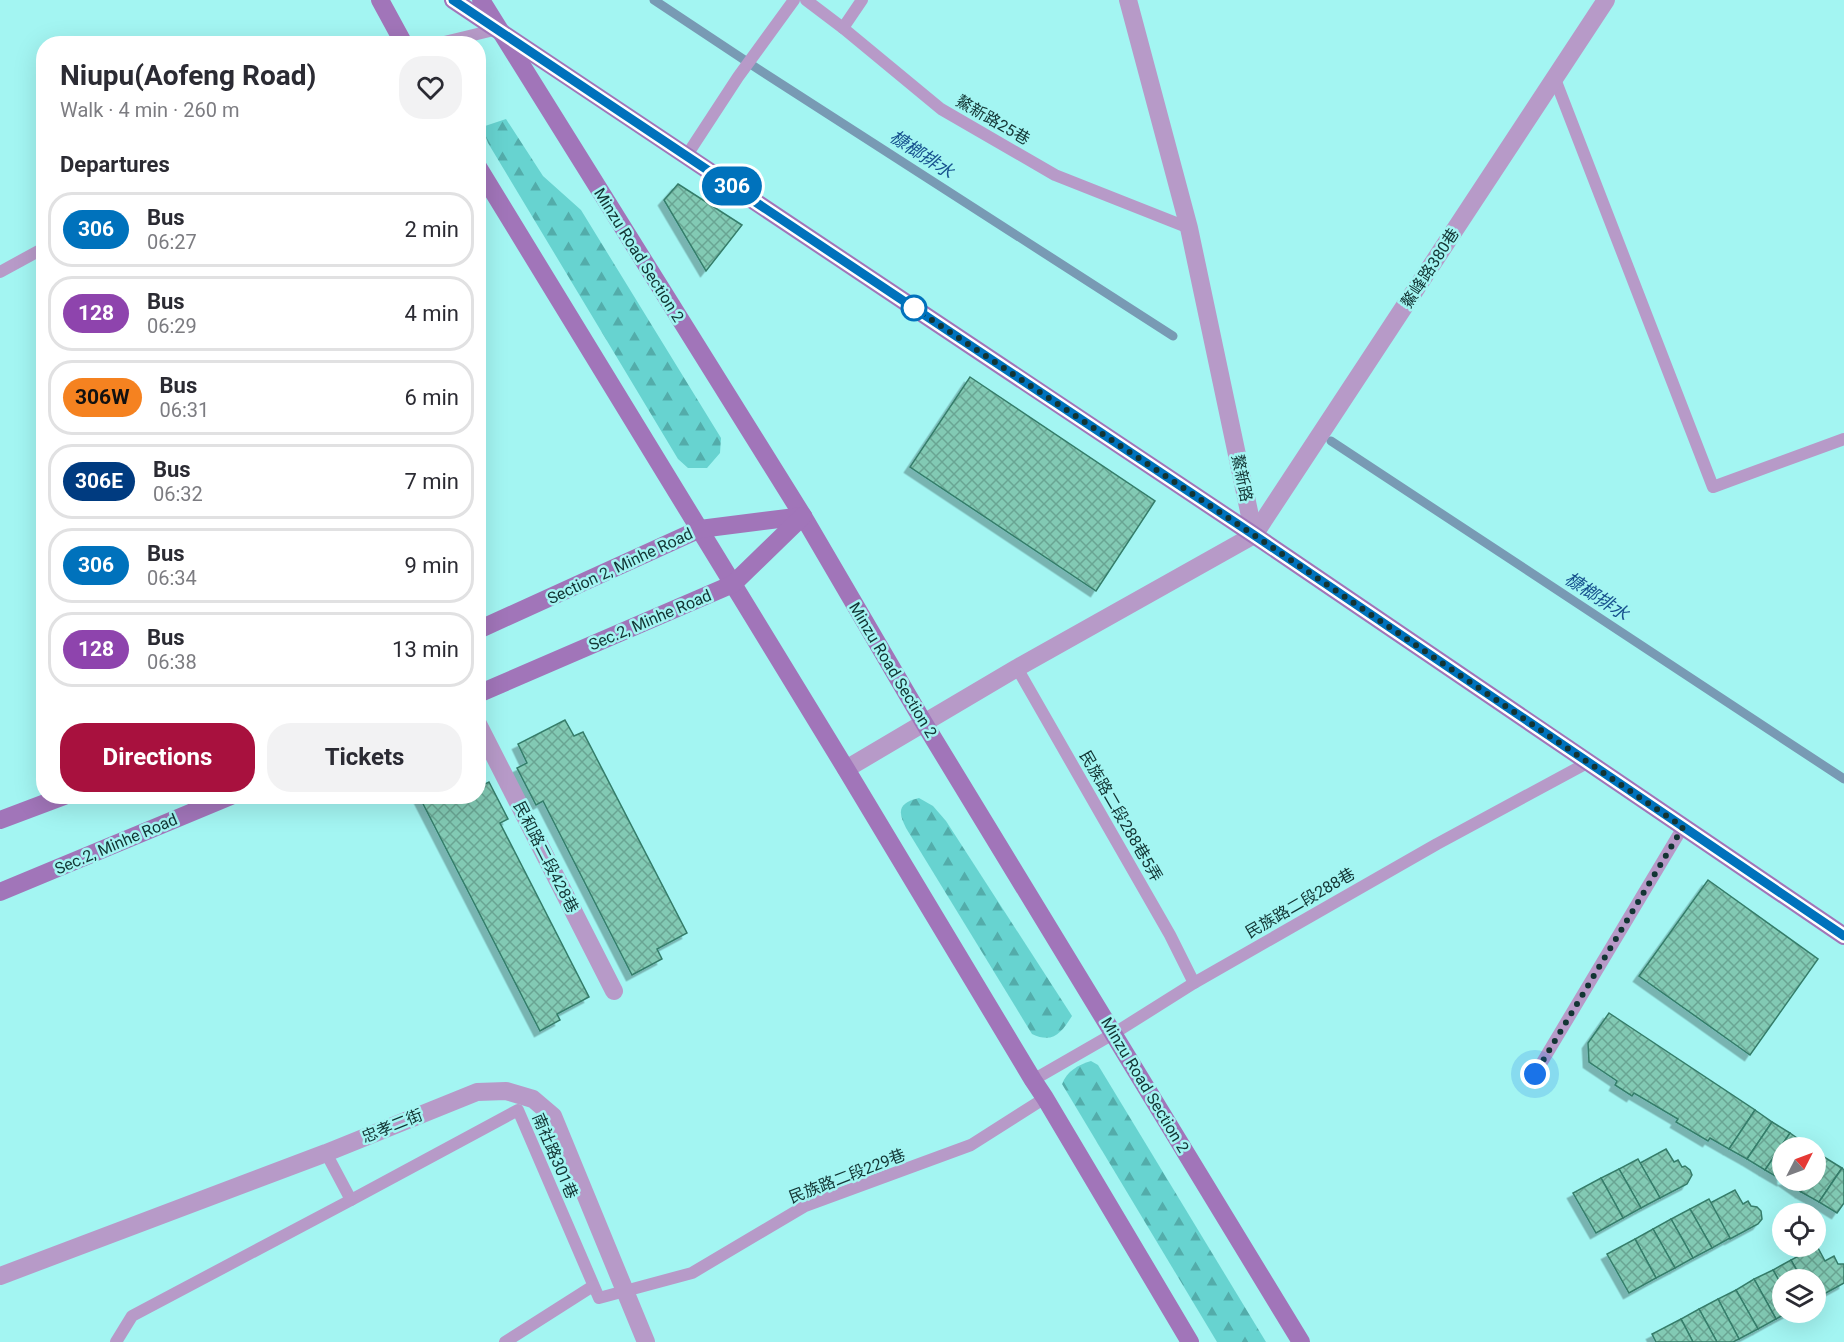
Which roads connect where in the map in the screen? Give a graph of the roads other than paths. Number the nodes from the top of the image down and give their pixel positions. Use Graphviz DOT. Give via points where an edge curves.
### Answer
graph roads {
  1 [pos="380,0"];
  2 [pos="453,0"];
  3 [pos="481,0"];
  4 [pos="794,0"];
  5 [pos="806,0"];
  6 [pos="862,0"];
  7 [pos="1128,0"];
  8 [pos="1606,0"];
  9 [pos="498,28"];
  10 [pos="843,28"];
  11 [pos="400,36"];
  12 [pos="467,36"];
  13 [pos="1555,79"];
  14 [pos="687,155"];
  15 [pos="486,180"];
  16 [pos="1189,228"];
  17 [pos="36,252"];
  18 [pos="0,272"];
  19 [pos="1844,439"];
  20 [pos="803,516"];
  21 [pos="700,529"];
  22 [pos="1254,535"];
  23 [pos="733,584"];
  24 [pos="486,626"];
  25 [pos="1017,668"];
  26 [pos="486,691"];
  27 [pos="924,723"];
  28 [pos="486,740"];
  29 [pos="1587,763"];
  30 [pos="846,769"];
  31 [pos="43,804"];
  32 [pos="212,804"];
  33 [pos="0,820"];
  34 [pos="1683,827"];
  35 [pos="0,892"];
  36 [pos="1844,936"];
  37 [pos="1194,983"];
  38 [pos="614,991"];
  39 [pos="1113,1034"];
  40 [pos="1535,1074"];
  41 [pos="1033,1080"];
  42 [pos="1045,1098"];
  43 [pos="326,1153"];
  44 [pos="351,1200"];
  45 [pos="0,1276"];
  46 [pos="593,1286"];
  47 [pos="625,1291"];
  48 [pos="116,1342"];
  49 [pos="505,1342"];
  50 [pos="646,1342"];
  51 [pos="1190,1342"];
  52 [pos="1301,1342"];
  1 -- 11 [label="street"];
  2 -- 9 [label="street"];
  3 -- 9 [label="street, Minzu Road Section 2"];
  4 -- 14 [label="lane"];
  5 -- 10 [label="lane, 鰲新路25巷"];
  6 -- 10 [label="lane"];
  7 -- 16 [label="street, 鰲新路"];
  8 -- 13 [label="street, 鰲峰路380巷"];
  9 -- 12 [label="lane"];
  9 -- 14 [label="street"];
  9 -- 20 [label="street, Minzu Road Section 2"];
  10 -- 16 [label="lane, 鰲新路25巷" via="941,109 1045,170"];
  13 -- 19 [label="lane" via="1713,487"];
  13 -- 22 [label="street, 鰲峰路380巷"];
  14 -- 22 [label="street"];
  15 -- 21 [label="street"];
  16 -- 22 [label="street, 鰲新路"];
  17 -- 18 [label="lane"];
  20 -- 21 [label="street, Section 2, Minhe Road"];
  20 -- 23 [label="street, Sec.2, Minhe Road"];
  20 -- 27 [label="street, Minzu Road Section 2"];
  21 -- 23 [label="street"];
  21 -- 24 [label="street, Section 2, Minhe Road"];
  22 -- 25 [label="street"];
  22 -- 29 [label="street"];
  23 -- 26 [label="street, Sec.2, Minhe Road"];
  23 -- 30 [label="street"];
  25 -- 27 [label="street"];
  25 -- 37 [label="lane, 民族路二段288巷5弄"];
  27 -- 30 [label="street"];
  27 -- 39 [label="street, Minzu Road Section 2"];
  28 -- 38 [label="street, 民和路二段428巷"];
  29 -- 34 [label="street"];
  29 -- 37 [label="lane, 民族路二段288巷"];
  30 -- 41 [label="street"];
  31 -- 33 [label="street"];
  32 -- 35 [label="street, Sec.2, Minhe Road"];
  34 -- 36 [label="street"];
  34 -- 40 [label="lane"];
  37 -- 39 [label="lane, 民族路二段288巷"];
  39 -- 41 [label="lane, 民族路二段288巷"];
  39 -- 52 [label="street, Minzu Road Section 2"];
  41 -- 42 [label="street"];
  42 -- 47 [label="lane, 民族路二段229巷" via="971,1145 805,1206 692,1273"];
  42 -- 51 [label="street"];
  43 -- 44 [label="lane"];
  43 -- 45 [label="street, 忠孝二街"];
  43 -- 47 [label="street, 忠孝二街" via="477,1092 506,1091 533,1100 553,1116"];
  44 -- 46 [label="lane, 南社路301巷" via="518,1110"];
  44 -- 48 [label="lane, 南社路301巷" via="132,1316"];
  46 -- 47 [label="lane" via="599,1298"];
  46 -- 49 [label="lane"];
  47 -- 50 [label="street, 忠孝二街"];
}
